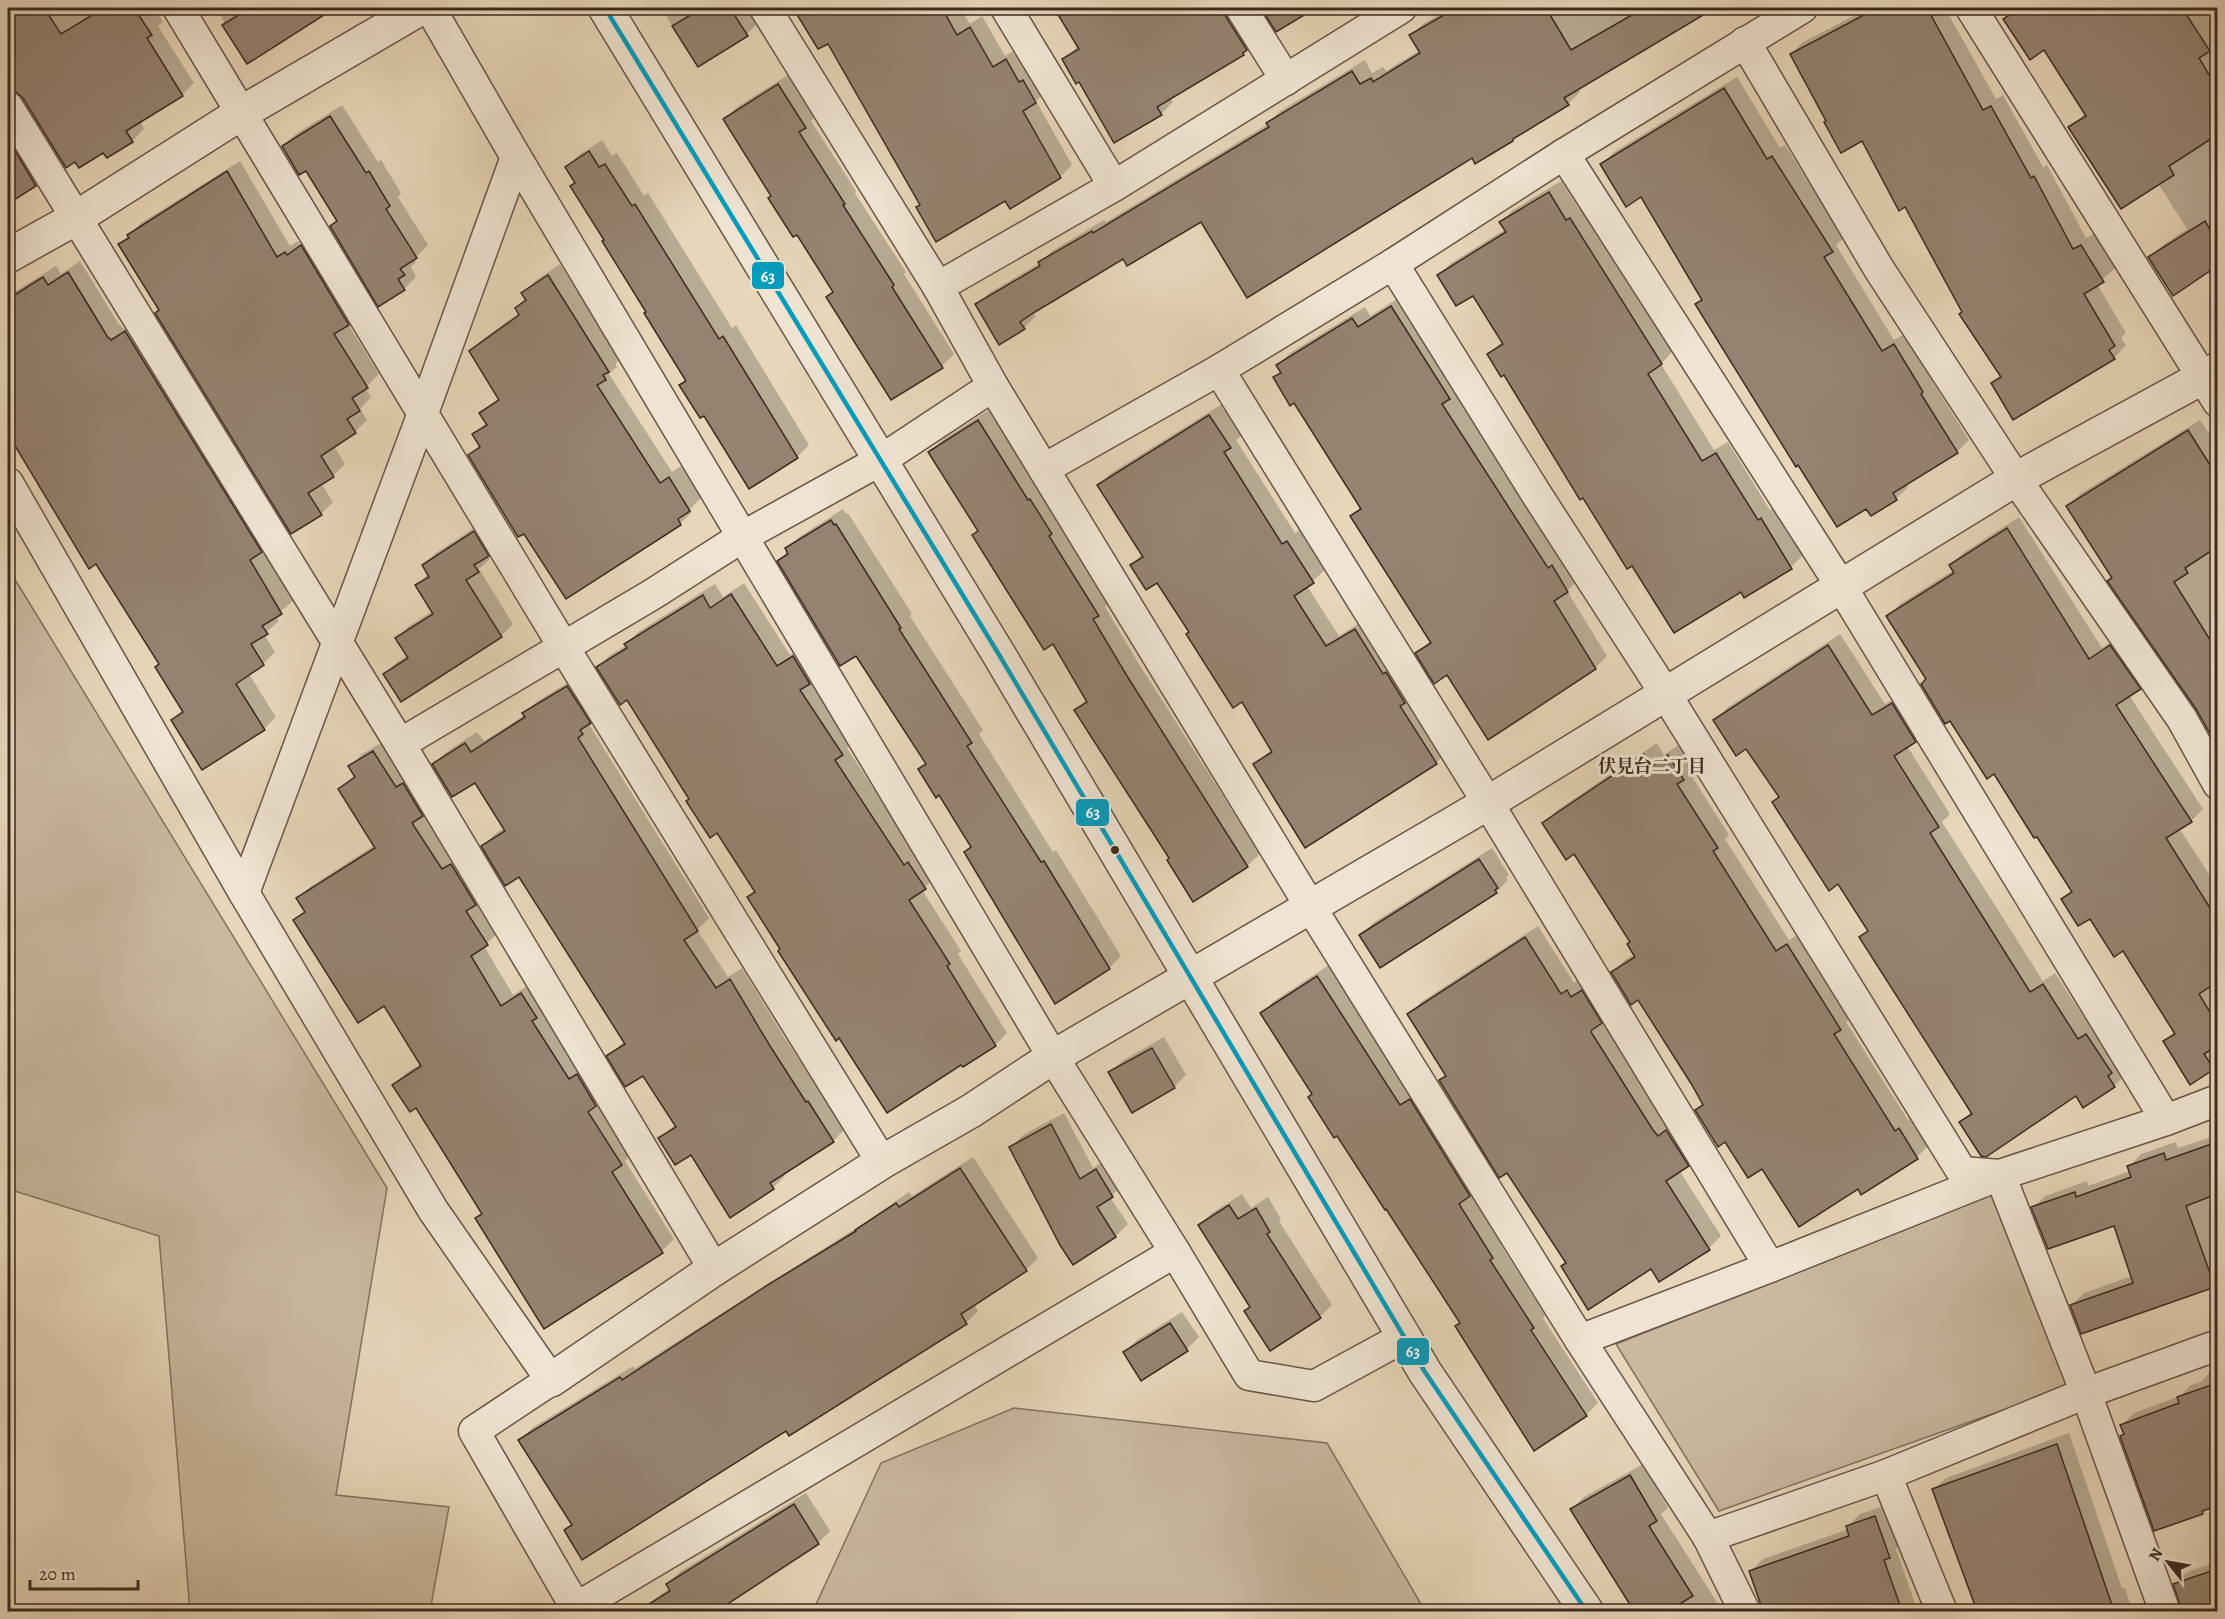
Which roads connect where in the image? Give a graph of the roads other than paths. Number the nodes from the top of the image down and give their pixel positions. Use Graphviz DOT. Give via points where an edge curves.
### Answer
graph roads {
  1 [pos="178,8"];
  2 [pos="421,8"];
  3 [pos="430,8"];
  4 [pos="605,8"];
  5 [pos="765,8"];
  6 [pos="1006,8"];
  7 [pos="1241,8"];
  8 [pos="1401,8"];
  9 [pos="1802,8"];
  10 [pos="1971,8"];
  11 [pos="1745,42"];
  12 [pos="1286,80"];
  13 [pos="8,107"];
  14 [pos="243,112"];
  15 [pos="1564,154"];
  16 [pos="516,157"];
  17 [pos="1114,186"];
  18 [pos="76,218"];
  19 [pos="8,255"];
  20 [pos="1393,264"];
  21 [pos="938,287"];
  22 [pos="1218,370"];
  23 [pos="2213,383"];
  24 [pos="993,386"];
  25 [pos="423,413"];
  26 [pos="881,460"];
  27 [pos="1044,469"];
  28 [pos="2016,479"];
  29 [pos="8,483"];
  30 [pos="742,537"];
  31 [pos="1841,586"];
  32 [pos="337,643"];
  33 [pos="563,646"];
  34 [pos="1665,693"];
  35 [pos="400,744"];
  36 [pos="2217,784"];
  37 [pos="1488,803"];
  38 [pos="244,893"];
  39 [pos="1310,906"];
  40 [pos="1190,977"];
  41 [pos="1053,1058"];
  42 [pos="2217,1100"];
  43 [pos="2166,1120"];
  44 [pos="882,1162"];
  45 [pos="2000,1175"];
  46 [pos="1175,1252"];
  47 [pos="1770,1267"];
  48 [pos="714,1269"];
  49 [pos="1404,1336"];
  50 [pos="1580,1340"];
  51 [pos="2217,1345"];
  52 [pos="551,1380"];
  53 [pos="2086,1393"];
  54 [pos="1886,1475"];
  55 [pos="1708,1537"];
  56 [pos="1587,1611"];
  57 [pos="1745,1611"];
  58 [pos="1942,1611"];
  59 [pos="2165,1611"];
  1 -- 14 [label="street"];
  2 -- 14 [label="street"];
  3 -- 16 [label="street"];
  4 -- 26 [label="street"];
  5 -- 21 [label="street"];
  6 -- 17 [label="street"];
  7 -- 12 [label="street"];
  8 -- 12 [label="street"];
  9 -- 11 [label="street"];
  10 -- 23 [label="street"];
  11 -- 15 [label="street"];
  11 -- 28 [label="street" via="1879,269"];
  12 -- 17 [label="street"];
  13 -- 18 [label="street"];
  14 -- 18 [label="street"];
  14 -- 25 [label="street"];
  15 -- 20 [label="street"];
  15 -- 31 [label="street"];
  16 -- 25 [label="street"];
  16 -- 30 [label="street"];
  17 -- 21 [label="street"];
  18 -- 19 [label="street"];
  18 -- 32 [label="street"];
  20 -- 22 [label="street"];
  20 -- 34 [label="street"];
  21 -- 24 [label="street"];
  22 -- 27 [label="street"];
  22 -- 37 [label="street"];
  23 -- 28 [label="street"];
  24 -- 26 [label="street"];
  24 -- 27 [label="street"];
  25 -- 32 [label="street"];
  25 -- 33 [label="street"];
  26 -- 30 [label="street"];
  26 -- 40 [label="street"];
  27 -- 39 [label="street"];
  28 -- 31 [label="street"];
  28 -- 36 [label="street" via="2182,719"];
  29 -- 38 [label="street"];
  30 -- 33 [label="street"];
  30 -- 41 [label="street"];
  31 -- 34 [label="street"];
  31 -- 43 [label="street"];
  32 -- 35 [label="street"];
  32 -- 38 [label="street"];
  33 -- 35 [label="street"];
  33 -- 44 [label="street"];
  34 -- 37 [label="street"];
  34 -- 45 [label="street" via="1962,1172"];
  35 -- 48 [label="street"];
  37 -- 39 [label="street"];
  37 -- 47 [label="street"];
  38 -- 52 [label="street" via="433,1210"];
  39 -- 40 [label="street"];
  39 -- 50 [label="street"];
  40 -- 41 [label="street"];
  40 -- 49 [label="street"];
  41 -- 44 [label="street"];
  41 -- 46 [label="street"];
  42 -- 43 [label="street"];
  43 -- 45 [label="street"];
  44 -- 48 [label="street"];
  45 -- 47 [label="street"];
  45 -- 53 [label="street"];
  46 -- 49 [label="street" via="1250,1375 1314,1386"];
  46 -- 52 [label="street" via="576,1608 474,1431"];
  47 -- 50 [label="street"];
  48 -- 52 [label="street"];
  49 -- 56 [label="street"];
  50 -- 55 [label="street"];
  51 -- 53 [label="street"];
  53 -- 54 [label="street"];
  53 -- 59 [label="street"];
  54 -- 55 [label="street"];
  54 -- 58 [label="street"];
  55 -- 57 [label="street"];
}
